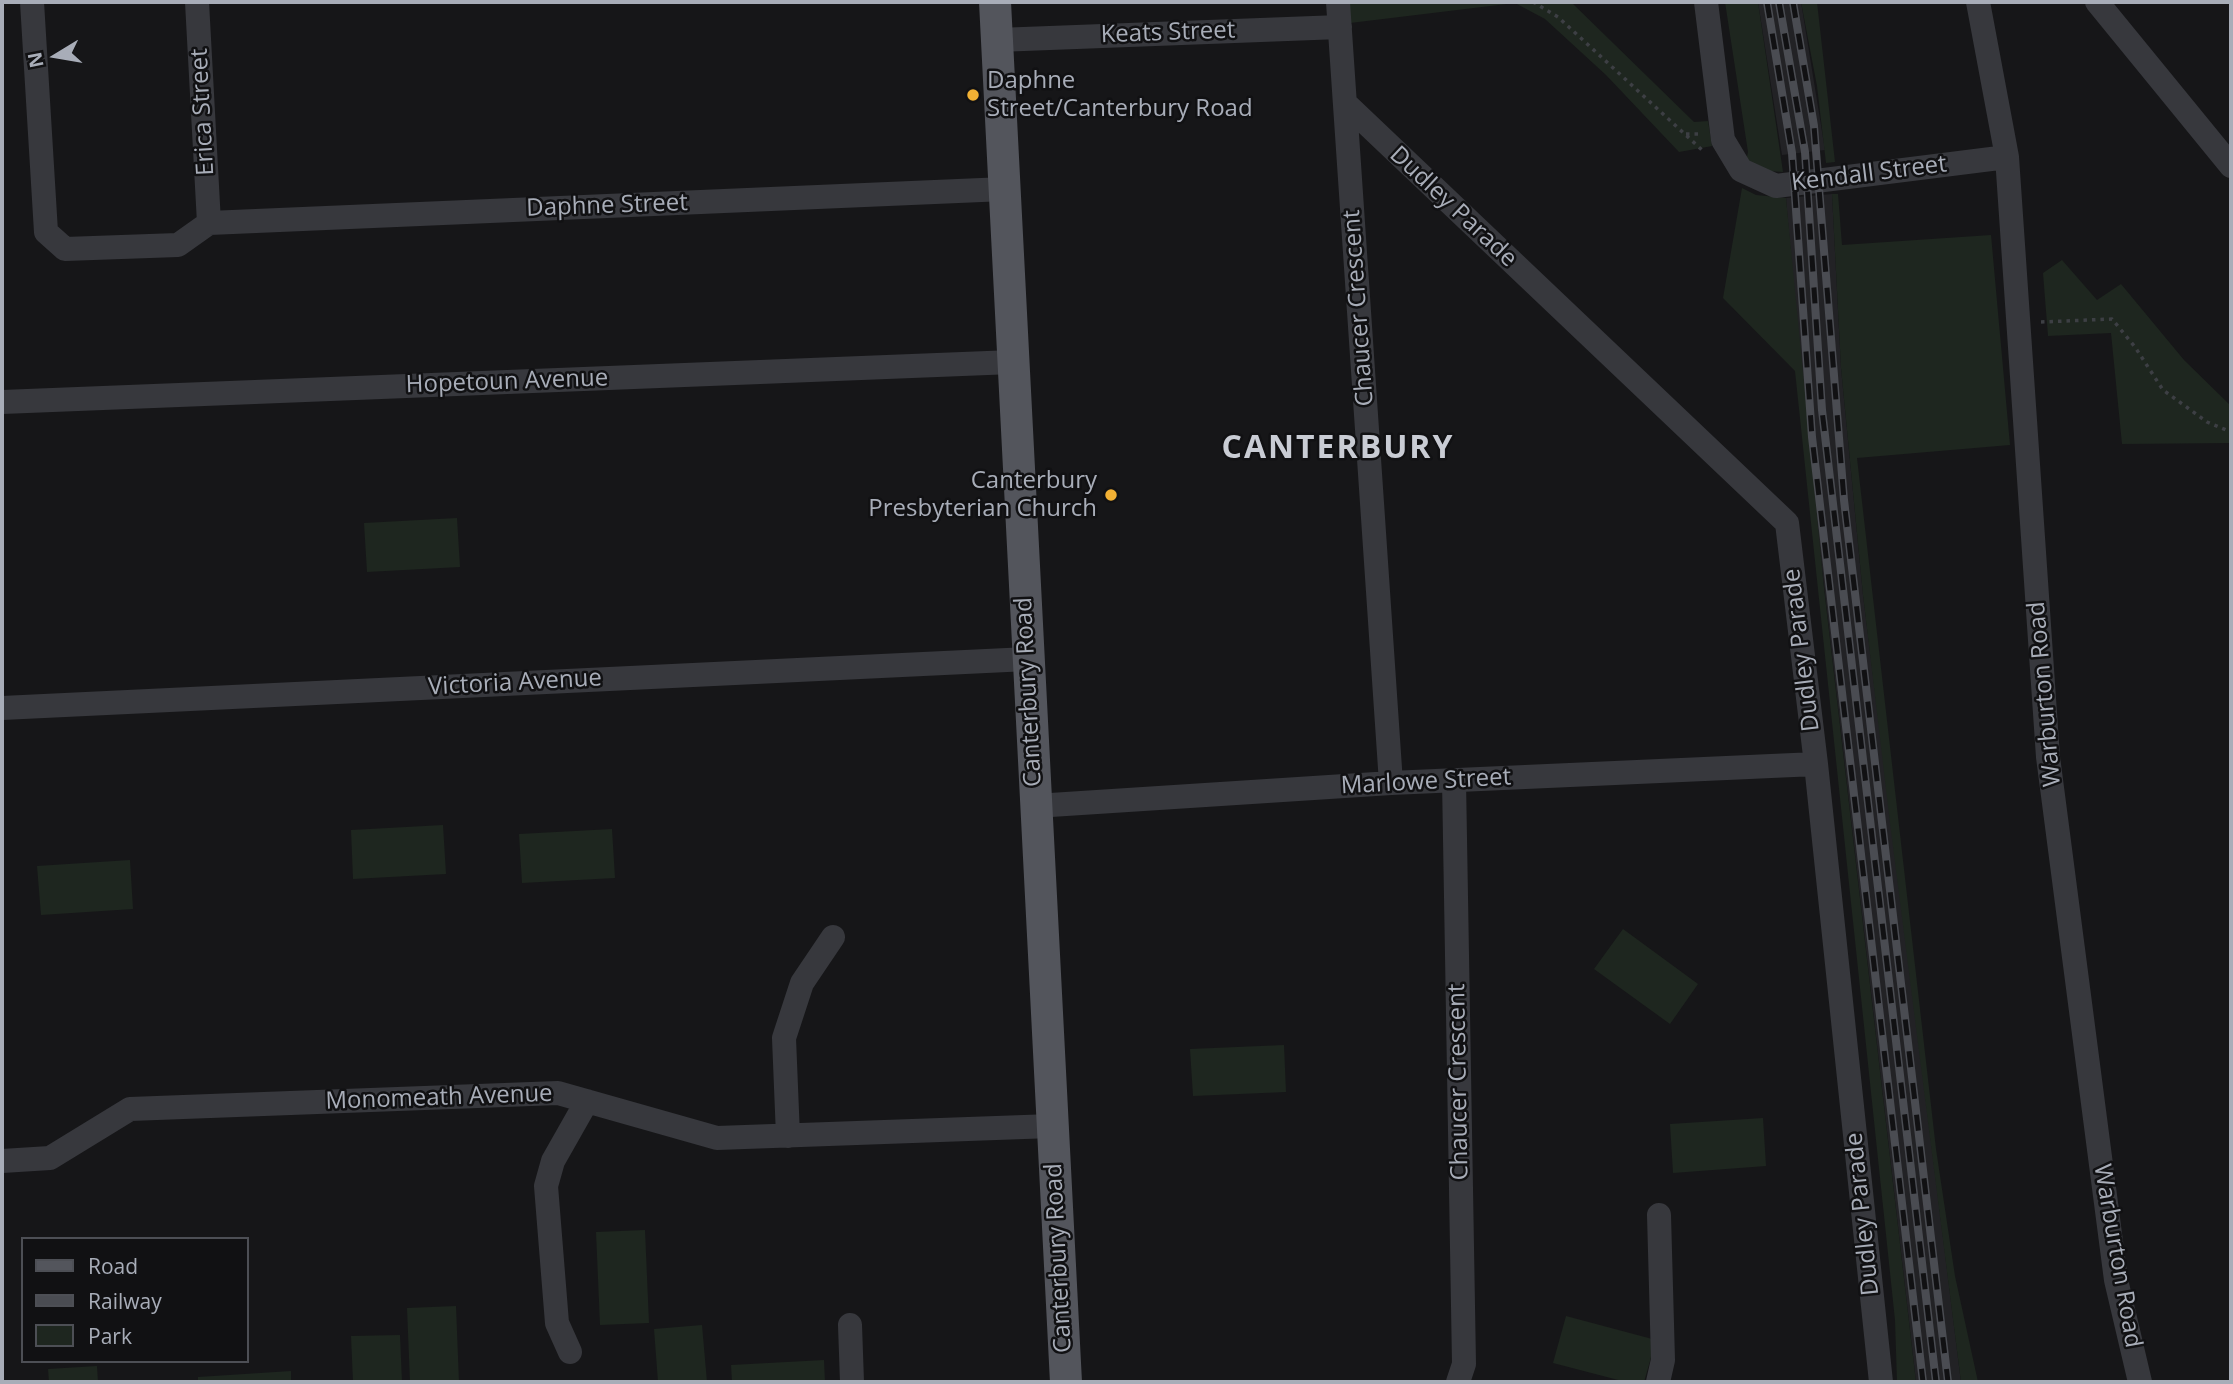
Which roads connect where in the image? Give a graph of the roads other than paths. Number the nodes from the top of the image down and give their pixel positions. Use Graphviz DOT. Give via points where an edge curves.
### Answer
graph roads {
  1 [pos="32,2"];
  2 [pos="197,2"];
  3 [pos="995,2"];
  4 [pos="1338,2"];
  5 [pos="1706,2"];
  6 [pos="1978,2"];
  7 [pos="2097,2"];
  8 [pos="1340,27"];
  9 [pos="997,40"];
  10 [pos="1346,104"];
  11 [pos="2007,157"];
  12 [pos="2231,166"];
  13 [pos="1005,189"];
  14 [pos="209,223"];
  15 [pos="1013,362"];
  16 [pos="2,402"];
  17 [pos="1028,659"];
  18 [pos="2,708"];
  19 [pos="1816,764"];
  20 [pos="1454,780"];
  21 [pos="1391,783"];
  22 [pos="1035,806"];
  23 [pos="833,937"];
  24 [pos="587,1101"];
  25 [pos="1052,1126"];
  26 [pos="788,1136"];
  27 [pos="2,1161"];
  28 [pos="1659,1214"];
  29 [pos="850,1325"];
  30 [pos="570,1352"];
  31 [pos="852,1382"];
  32 [pos="1066,1382"];
  33 [pos="1458,1382"];
  34 [pos="1658,1382"];
  35 [pos="1881,1382"];
  36 [pos="2140,1382"];
  1 -- 14 [label="street" via="46,232 65,249 178,244"];
  2 -- 14 [label="street, Erica Street"];
  3 -- 9 [label="main road, Canterbury Road"];
  4 -- 8 [label="street, Chaucer Crescent"];
  5 -- 11 [label="street, Kendall Street" via="1723,140 1741,170 1776,186"];
  6 -- 11 [label="street, Warburton Road"];
  7 -- 12 [label="street"];
  8 -- 9 [label="street, Keats Street"];
  8 -- 10 [label="street, Chaucer Crescent"];
  9 -- 13 [label="main road, Canterbury Road"];
  10 -- 19 [label="street, Dudley Parade" via="1787,523"];
  10 -- 21 [label="street, Chaucer Crescent"];
  11 -- 36 [label="street, Warburton Road" via="2048,757 2116,1280"];
  13 -- 14 [label="street, Daphne Street"];
  13 -- 15 [label="main road, Canterbury Road"];
  15 -- 16 [label="street, Hopetoun Avenue"];
  15 -- 17 [label="main road, Canterbury Road"];
  17 -- 18 [label="street, Victoria Avenue"];
  17 -- 22 [label="main road, Canterbury Road"];
  19 -- 20 [label="street, Marlowe Street"];
  19 -- 35 [label="street, Dudley Parade"];
  20 -- 21 [label="street, Marlowe Street"];
  20 -- 33 [label="street, Chaucer Crescent" via="1464,1364"];
  21 -- 22 [label="street, Marlowe Street"];
  22 -- 25 [label="main road, Canterbury Road"];
  23 -- 26 [label="street" via="802,983 783,1038"];
  24 -- 26 [label="street, Monomeath Avenue" via="717,1138"];
  24 -- 27 [label="street, Monomeath Avenue" via="558,1093 130,1109 50,1158"];
  24 -- 30 [label="street" via="553,1161 546,1186 556,1323"];
  25 -- 26 [label="street, Monomeath Avenue"];
  25 -- 32 [label="main road, Canterbury Road"];
  28 -- 34 [label="street" via="1663,1360"];
  29 -- 31 [label="street"];
}
